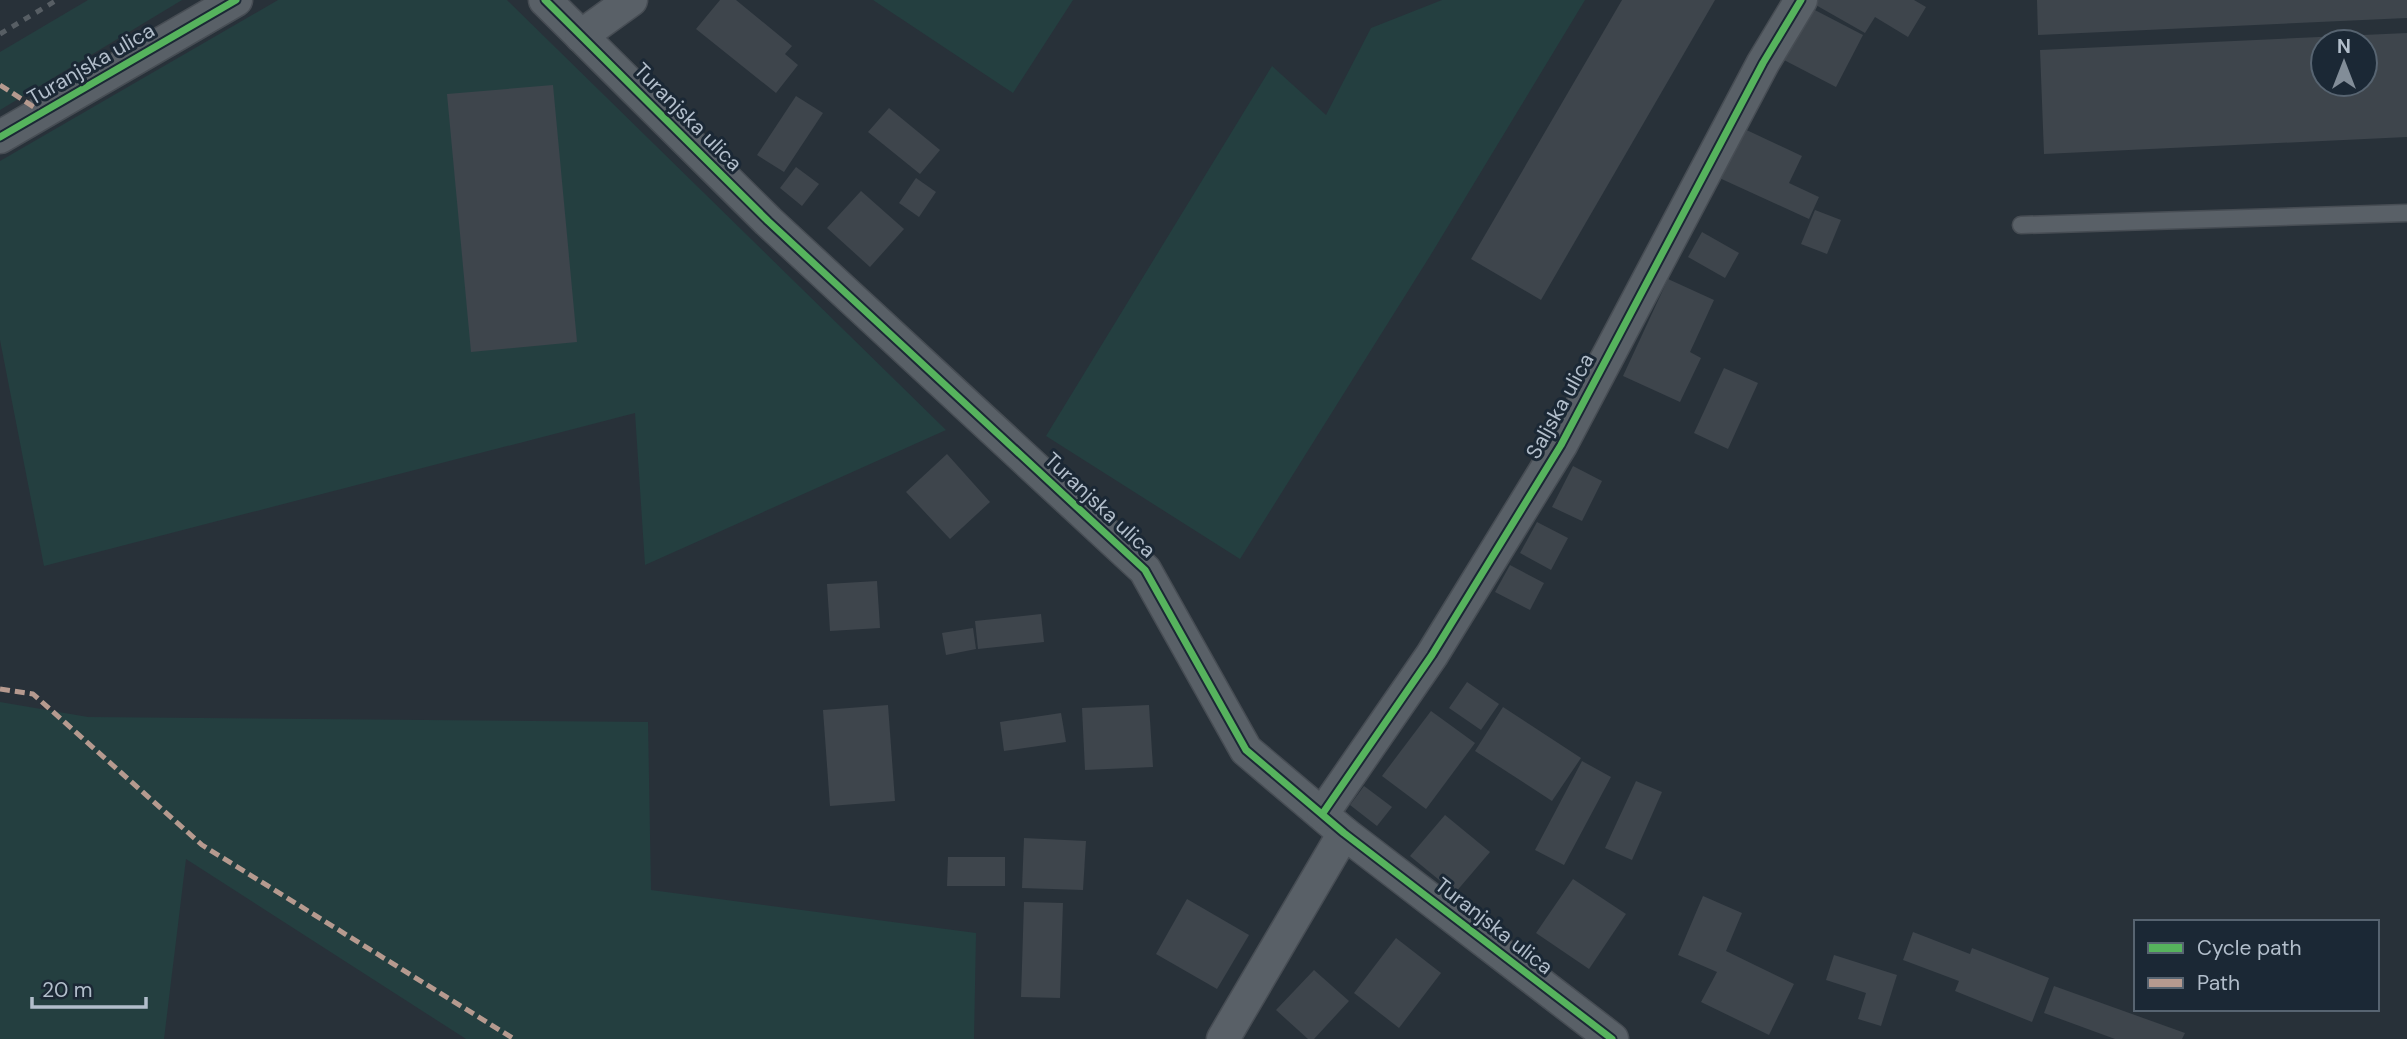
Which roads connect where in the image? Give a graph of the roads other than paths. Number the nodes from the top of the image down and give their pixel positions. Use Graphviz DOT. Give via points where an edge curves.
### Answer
graph roads {
  1 [pos="236,0"];
  2 [pos="545,0"];
  3 [pos="631,0"];
  4 [pos="1801,0"];
  5 [pos="581,36"];
  6 [pos="0,137"];
  7 [pos="2407,213"];
  8 [pos="2021,225"];
  9 [pos="1334,823"];
  10 [pos="1223,1039"];
  11 [pos="1612,1039"];
  1 -- 6 [label="street, Turanjska ulica"];
  2 -- 5 [label="street, Turanjska ulica"];
  3 -- 5 [label="street"];
  4 -- 9 [label="street, Saljska ulica" via="1763,63 1561,445"];
  5 -- 9 [label="street, Turanjska ulica" via="768,221 1145,570 1246,750"];
  7 -- 8 [label="lane"];
  9 -- 10 [label="street"];
  9 -- 11 [label="street, Turanjska ulica"];
}
